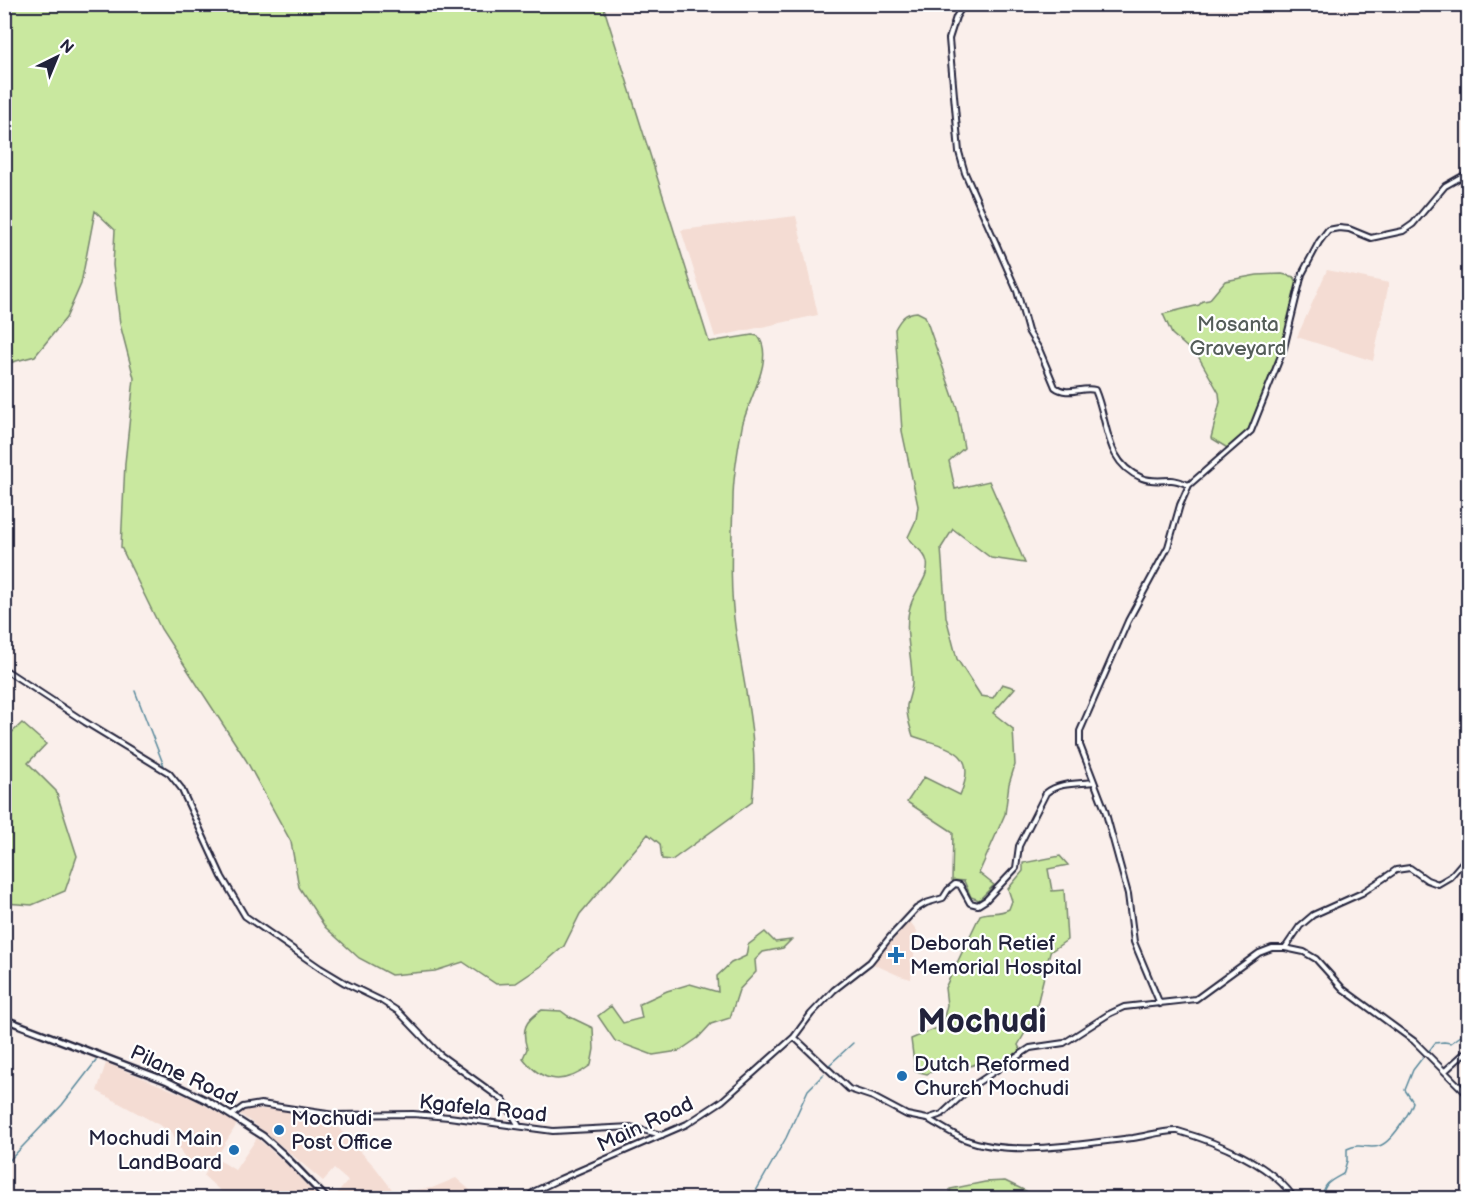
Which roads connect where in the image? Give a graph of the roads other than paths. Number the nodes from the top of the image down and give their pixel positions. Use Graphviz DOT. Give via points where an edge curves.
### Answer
graph roads {
  1 [pos="964,4"];
  2 [pos="1468,173"];
  3 [pos="1189,485"];
  4 [pos="4,669"];
  5 [pos="1094,782"];
  6 [pos="1468,856"];
  7 [pos="1285,948"];
  8 [pos="1160,1004"];
  9 [pos="4,1018"];
  10 [pos="794,1037"];
  11 [pos="1468,1050"];
  12 [pos="1445,1071"];
  13 [pos="1468,1095"];
  14 [pos="232,1115"];
  15 [pos="927,1119"];
  16 [pos="519,1126"];
  17 [pos="663,1135"];
  18 [pos="326,1198"];
  19 [pos="526,1198"];
  20 [pos="1293,1198"];
  1 -- 3 [label="street" via="949,39 959,152 1017,291 1028,331 1040,349 1054,387 1070,392 1095,390 1111,449 1123,465 1144,479"];
  2 -- 3 [label="street" via="1445,186 1403,231 1371,238 1344,228 1328,231 1302,274 1284,348 1251,431"];
  3 -- 5 [label="street" via="1168,547 1128,621 1080,731 1080,745"];
  4 -- 16 [label="street" via="169,773 181,788 222,877 245,916 320,968 399,1012 439,1054 504,1101"];
  5 -- 8 [label="street" via="1128,894 1134,942"];
  5 -- 10 [label="street, Main Road" via="1050,790 1019,846 1016,867 986,900 978,905 970,903 960,885 955,884 943,898 916,909 870,962 811,1014"];
  6 -- 7 [label="street" via="1450,877 1438,884 1410,868 1396,870 1362,893 1308,918"];
  7 -- 8 [label="street" via="1272,948 1255,956 1196,999"];
  7 -- 12 [label="street" via="1316,959 1343,989 1403,1032"];
  8 -- 15 [label="street" via="1119,1009 1064,1043 1030,1048 971,1087 942,1114"];
  9 -- 14 [label="main road, Pilane Road" via="167,1081"];
  10 -- 15 [label="street" via="849,1089 907,1115"];
  10 -- 17 [label="street, Main Road" via="722,1101"];
  11 -- 12 [label="street"];
  12 -- 13 [label="street"];
  14 -- 16 [label="street, Kgafela Road" via="243,1107 261,1104 334,1115 413,1114"];
  14 -- 18 [label="main road, Pilane Road" via="275,1146"];
  15 -- 20 [label="street" via="964,1139 1023,1148 1178,1131 1265,1169"];
  16 -- 17 [label="street, Kgafela Road" via="565,1131 631,1126"];
  17 -- 19 [label="street, Main Road" via="560,1179"];
}
